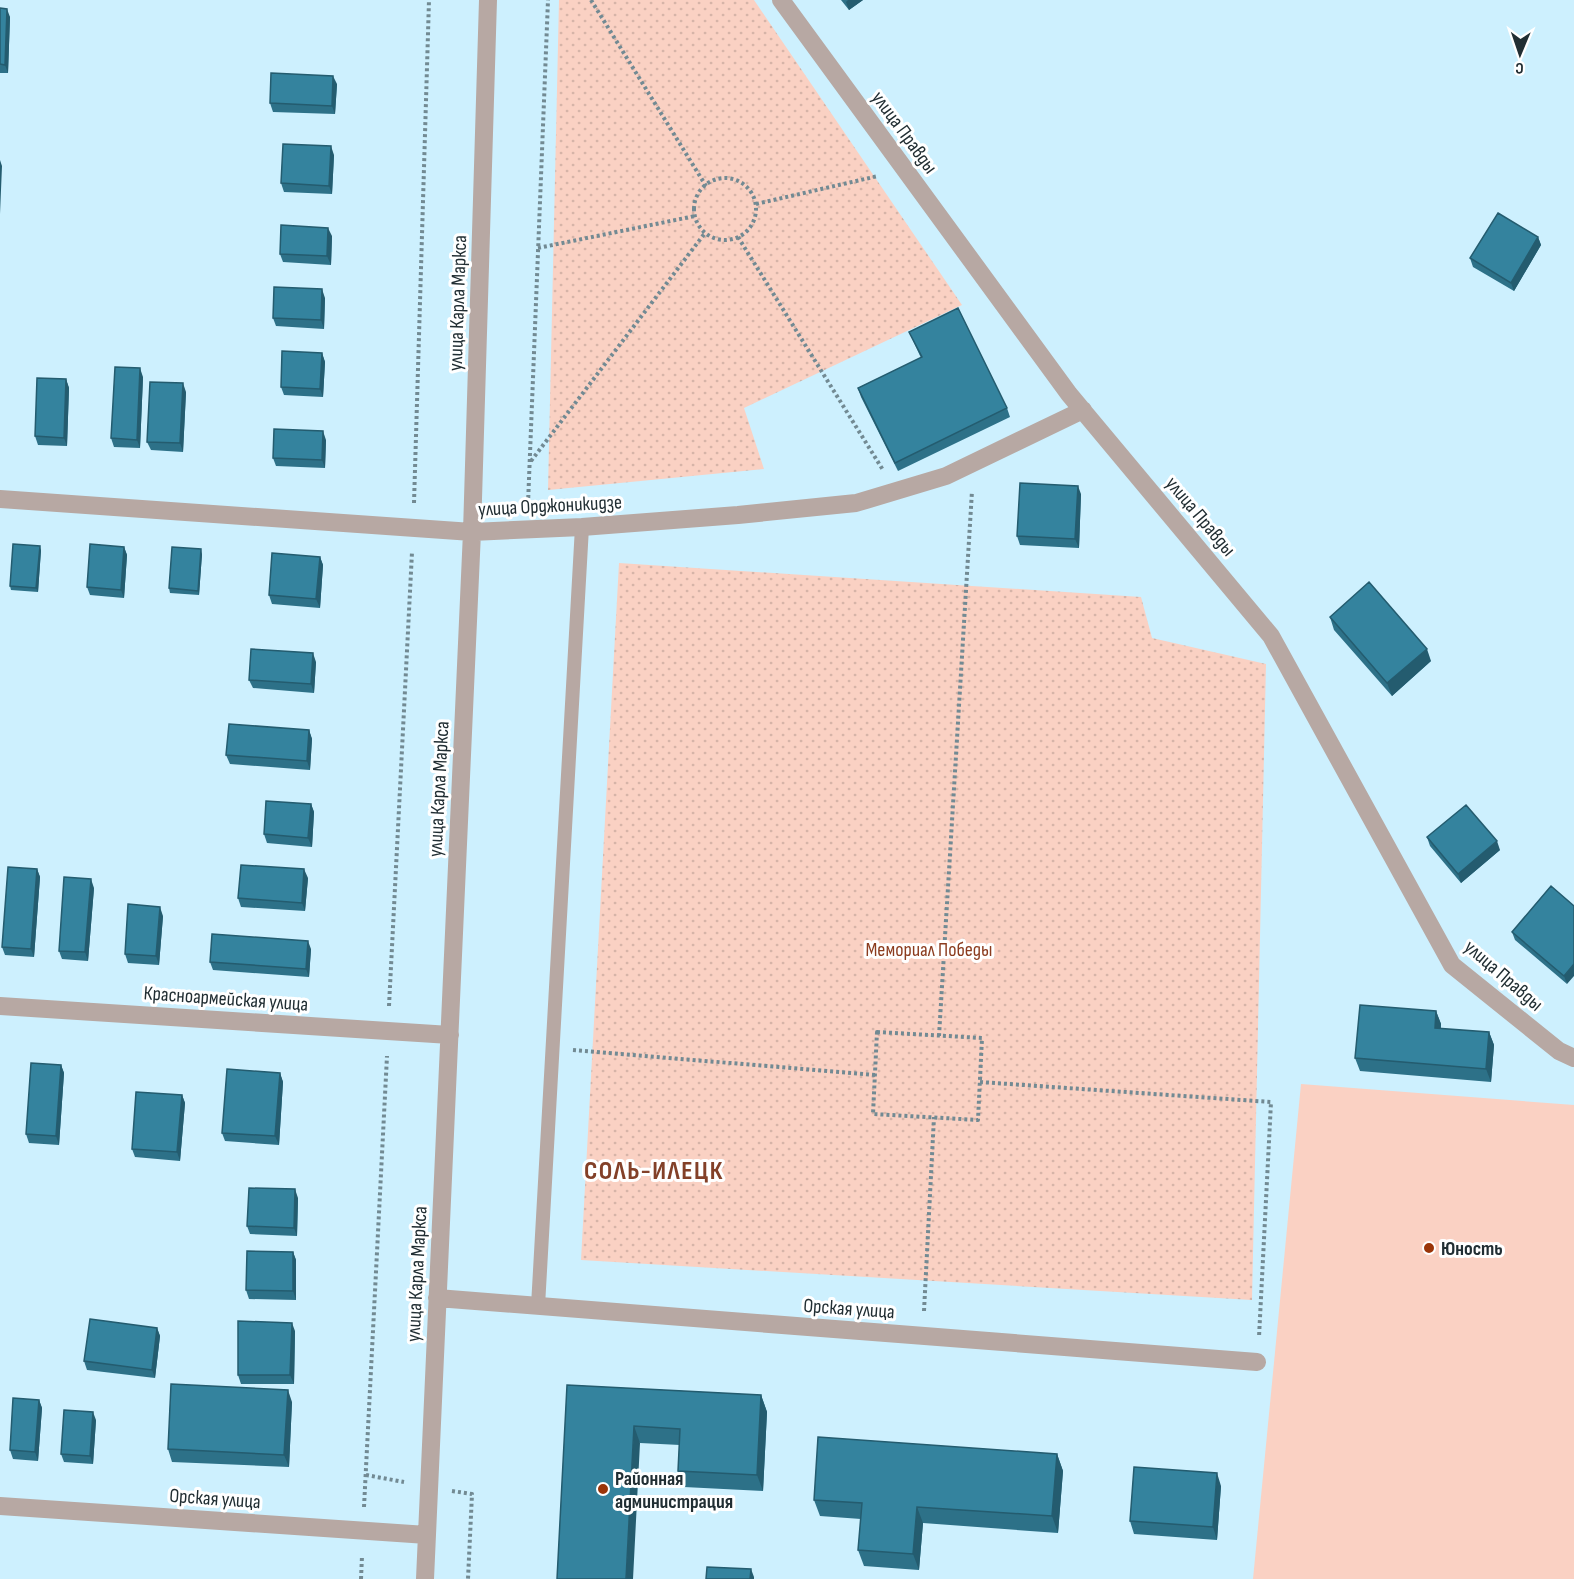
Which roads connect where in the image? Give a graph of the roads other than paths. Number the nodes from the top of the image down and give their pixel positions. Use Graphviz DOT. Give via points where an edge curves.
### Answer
graph roads {
  1 [pos="488,0"];
  2 [pos="781,0"];
  3 [pos="1083,410"];
  4 [pos="0,499"];
  5 [pos="582,527"];
  6 [pos="472,532"];
  7 [pos="0,1006"];
  8 [pos="450,1035"];
  9 [pos="1574,1058"];
  10 [pos="437,1298"];
  11 [pos="538,1306"];
  12 [pos="1257,1362"];
  13 [pos="0,1506"];
  14 [pos="427,1535"];
  15 [pos="425,1579"];
  1 -- 6 [label="street, улица Карла Маркса"];
  2 -- 3 [label="street, улица Правды"];
  3 -- 5 [label="street, улица Орджоникидзе" via="946,476 856,503"];
  3 -- 9 [label="street, улица Правды" via="1271,636 1452,965 1559,1051"];
  4 -- 6 [label="street, улица Орджоникидзе"];
  5 -- 6 [label="street, улица Орджоникидзе"];
  5 -- 11 [label="lane"];
  6 -- 8 [label="street, улица Карла Маркса"];
  7 -- 8 [label="street, Красноармейская улица"];
  8 -- 10 [label="street, улица Карла Маркса"];
  10 -- 11 [label="street, Орская улица"];
  10 -- 14 [label="street, улица Карла Маркса"];
  11 -- 12 [label="street, Орская улица"];
  13 -- 14 [label="street, Орская улица"];
  14 -- 15 [label="street, улица Карла Маркса"];
}
